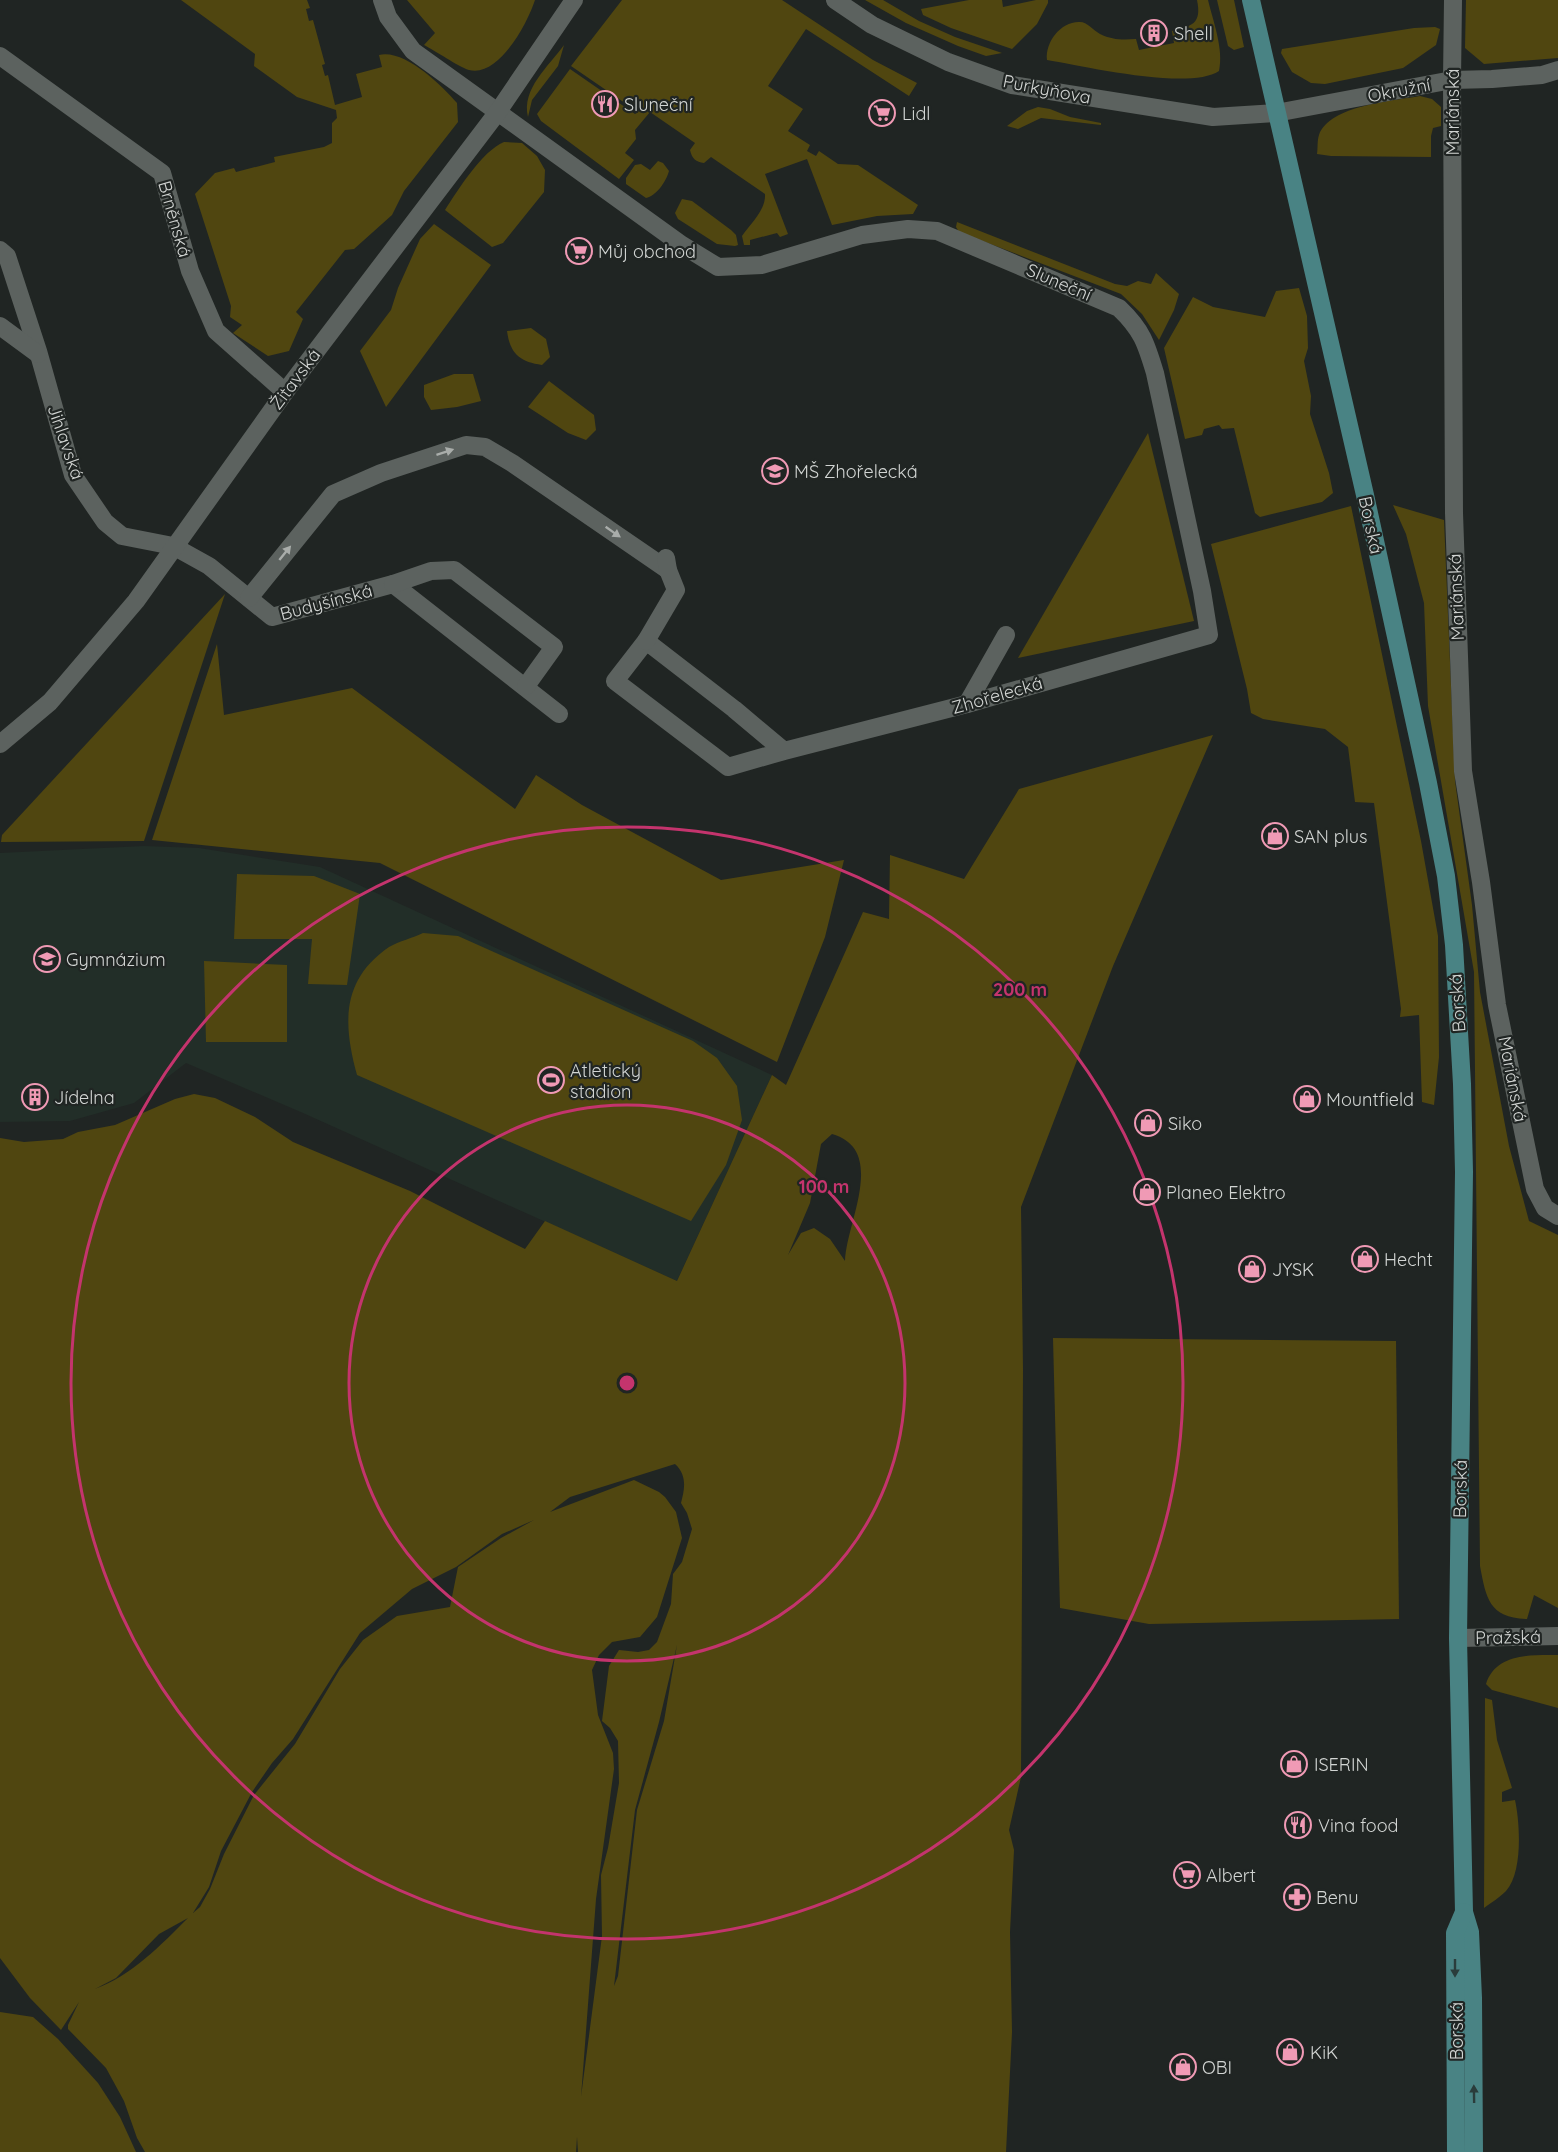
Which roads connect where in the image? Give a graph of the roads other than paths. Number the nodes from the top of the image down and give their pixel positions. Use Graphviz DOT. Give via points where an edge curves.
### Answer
graph roads {
  1 [pos="382,0"];
  2 [pos="574,0"];
  3 [pos="835,0"];
  4 [pos="1251,0"];
  5 [pos="1454,0"];
  6 [pos="0,56"];
  7 [pos="1558,70"];
  8 [pos="1452,80"];
  9 [pos="497,113"];
  10 [pos="1276,113"];
  11 [pos="0,250"];
  12 [pos="0,326"];
  13 [pos="38,354"];
  14 [pos="285,392"];
  15 [pos="173,546"];
  16 [pos="393,584"];
  17 [pos="249,598"];
  18 [pos="1006,635"];
  19 [pos="1209,635"];
  20 [pos="646,641"];
  21 [pos="526,686"];
  22 [pos="967,704"];
  23 [pos="559,714"];
  24 [pos="0,744"];
  25 [pos="784,751"];
  26 [pos="1558,1216"];
  27 [pos="1558,1636"];
  28 [pos="1458,1638"];
  29 [pos="1464,1912"];
  30 [pos="1456,2152"];
  31 [pos="1474,2152"];
  1 -- 9 [label="street, Sluneční" via="388,16 413,51"];
  2 -- 9 [label="street, Žitavská"];
  3 -- 10 [label="street, Purkyňova" via="872,25 948,62 1012,85 1213,117"];
  4 -- 10 [label="main road, Borská"];
  5 -- 8 [label="street, Mariánská"];
  6 -- 14 [label="street, Brněnská" via="162,173 190,272 216,331"];
  7 -- 8 [label="street, Okružní" via="1492,80"];
  8 -- 10 [label="street, Okružní"];
  8 -- 26 [label="street, Mariánská" via="1454,513 1463,771 1497,1005 1535,1189 1545,1208"];
  9 -- 14 [label="street, Žitavská"];
  9 -- 19 [label="street, Sluneční" via="718,267 762,265 862,235 908,229 937,231 1119,308 1136,324 1147,344 1155,373"];
  10 -- 28 [label="main road, Borská" via="1365,495 1446,876 1454,945 1464,1161"];
  11 -- 13 [label="street, Jihlavská" via="7,256"];
  12 -- 13 [label="street"];
  13 -- 15 [label="street, Jihlavská" via="73,475 105,522 122,536"];
  14 -- 15 [label="street, Žitavská"];
  15 -- 17 [label="street, Budyšínská" via="210,566"];
  15 -- 24 [label="street, Žitavská" via="136,601 50,702"];
  16 -- 17 [label="street, Budyšínská" via="272,617"];
  16 -- 21 [label="street, Budyšínská"];
  16 -- 21 [label="street, Budyšínská" via="431,571 454,570 554,647"];
  17 -- 20 [label="street, Zhořelecká, one-way" via="333,494 381,473 466,445 484,447 512,463 667,562 676,590"];
  18 -- 22 [label="street"];
  19 -- 22 [label="street, Zhořelecká"];
  20 -- 25 [label="street"];
  20 -- 25 [label="street, Zhořelecká" via="615,681 729,767"];
  21 -- 23 [label="street, Budyšínská"];
  22 -- 25 [label="street, Zhořelecká"];
  27 -- 28 [label="street, Pražská"];
  28 -- 29 [label="main road, Borská"];
  29 -- 30 [label="main road, Borská, one-way" via="1455,1933"];
  31 -- 29 [label="main road, Borská, one-way" via="1473,1998 1470,1932"];
}
